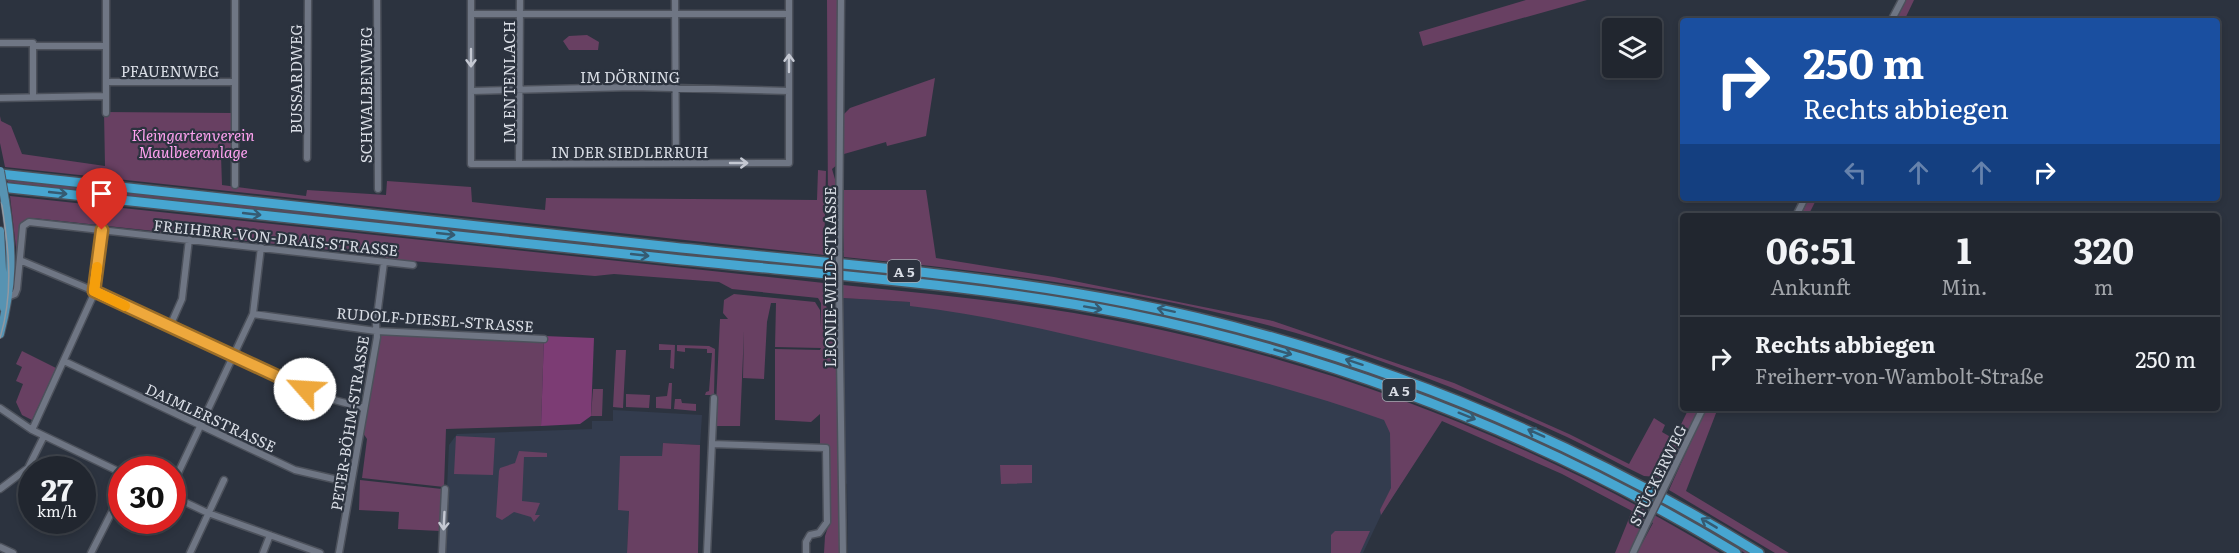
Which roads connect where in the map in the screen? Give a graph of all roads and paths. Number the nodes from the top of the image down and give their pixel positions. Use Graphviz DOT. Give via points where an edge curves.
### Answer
graph roads {
  1 [pos="106,0"];
  2 [pos="235,0"];
  3 [pos="308,0"];
  4 [pos="377,0"];
  5 [pos="471,0"];
  6 [pos="520,0"];
  7 [pos="675,0"];
  8 [pos="789,0"];
  9 [pos="841,0"];
  10 [pos="1902,0"];
  11 [pos="471,14"];
  12 [pos="520,14"];
  13 [pos="675,14"];
  14 [pos="789,14"];
  15 [pos="1893,18"];
  16 [pos="0,43"];
  17 [pos="31,44"];
  18 [pos="106,46"];
  19 [pos="106,82"];
  20 [pos="235,82"];
  21 [pos="519,88"];
  22 [pos="675,88"];
  23 [pos="471,91"];
  24 [pos="789,91"];
  25 [pos="33,96"];
  26 [pos="106,96"];
  27 [pos="1,99"];
  28 [pos="106,112"];
  29 [pos="307,158"];
  30 [pos="519,163"];
  31 [pos="675,164"];
  32 [pos="0,173"];
  33 [pos="235,185"];
  34 [pos="0,187"];
  35 [pos="378,189"];
  36 [pos="102,230"];
  37 [pos="0,231"];
  38 [pos="189,239"];
  39 [pos="261,247"];
  40 [pos="22,261"];
  41 [pos="384,262"];
  42 [pos="412,265"];
  43 [pos="94,291"];
  44 [pos="10,296"];
  45 [pos="253,314"];
  46 [pos="2,315"];
  47 [pos="170,326"];
  48 [pos="376,330"];
  49 [pos="0,334"];
  50 [pos="544,339"];
  51 [pos="233,355"];
  52 [pos="63,361"];
  53 [pos="714,398"];
  54 [pos="0,408"];
  55 [pos="364,408"];
  56 [pos="1702,411"];
  57 [pos="201,425"];
  58 [pos="32,430"];
  59 [pos="44,436"];
  60 [pos="712,444"];
  61 [pos="186,457"];
  62 [pos="108,466"];
  63 [pos="224,480"];
  64 [pos="351,483"];
  65 [pos="0,489"];
  66 [pos="445,489"];
  67 [pos="186,503"];
  68 [pos="208,513"];
  69 [pos="108,520"];
  70 [pos="270,535"];
  71 [pos="0,547"];
  72 [pos="13,553"];
  73 [pos="92,553"];
  74 [pos="190,553"];
  75 [pos="263,553"];
  76 [pos="320,553"];
  77 [pos="339,553"];
  78 [pos="442,553"];
  79 [pos="707,553"];
  80 [pos="806,553"];
  81 [pos="843,553"];
  82 [pos="1633,553"];
  83 [pos="1736,553"];
  84 [pos="1759,553"];
  1 -- 18 [label="street"];
  2 -- 20 [label="street"];
  3 -- 29 [label="street, BUSSARDWEG"];
  4 -- 35 [label="street, SCHWALBENWEG"];
  5 -- 11 [label="street"];
  6 -- 12 [label="street, IM ENTENLACH"];
  7 -- 13 [label="street"];
  8 -- 14 [label="street"];
  9 -- 81 [label="street, LEONIE-WILD-STRASSE, bridge" via="839,290"];
  10 -- 15 [label="street"];
  11 -- 12 [label="street"];
  11 -- 23 [label="street, one-way"];
  12 -- 13 [label="street"];
  12 -- 21 [label="street, IM ENTENLACH"];
  13 -- 14 [label="street"];
  13 -- 22 [label="street"];
  24 -- 14 [label="street, one-way"];
  16 -- 17 [label="street"];
  17 -- 18 [label="street"];
  17 -- 25 [label="street"];
  18 -- 19 [label="street"];
  19 -- 20 [label="street, PFAUENWEG"];
  19 -- 26 [label="street"];
  20 -- 33 [label="street"];
  21 -- 22 [label="street, IM DÖRNING"];
  21 -- 23 [label="street, IM DÖRNING"];
  21 -- 30 [label="street, IM ENTENLACH"];
  22 -- 24 [label="street, IM DÖRNING"];
  22 -- 31 [label="street"];
  23 -- 30 [label="street, IN DER SIEDLERRUH" via="471,164"];
  31 -- 24 [label="street, IN DER SIEDLERRUH, one-way" via="789,163"];
  25 -- 26 [label="street"];
  25 -- 27 [label="street"];
  26 -- 28 [label="street"];
  30 -- 31 [label="street, IN DER SIEDLERRUH"];
  32 -- 44 [label="main road, bridge" via="11,251"];
  84 -- 32 [label="highway, A 5, one-way" via="1612,469 1455,399 1329,354 1160,309 998,282"];
  34 -- 83 [label="highway, A 5, one-way" via="959,289 1124,314 1278,351 1435,403 1591,472"];
  36 -- 38 [label="street, FREIHERR-VON-DRAIS-STRASSE"];
  36 -- 40 [label="street, FREIHERR-VON-DRAIS-STRASSE" via="29,222 23,226"];
  36 -- 43 [label="street"];
  37 -- 46 [label="main road" via="4,262"];
  38 -- 39 [label="street, FREIHERR-VON-DRAIS-STRASSE"];
  38 -- 47 [label="street" via="182,299"];
  39 -- 41 [label="street, FREIHERR-VON-DRAIS-STRASSE"];
  39 -- 45 [label="street"];
  40 -- 43 [label="street"];
  40 -- 44 [label="street" via="15,294"];
  41 -- 42 [label="street, FREIHERR-VON-DRAIS-STRASSE"];
  41 -- 48 [label="street, PETER-BÖHM-STRASSE"];
  43 -- 47 [label="street"];
  43 -- 52 [label="street"];
  44 -- 46 [label="main road"];
  45 -- 48 [label="street, RUDOLF-DIESEL-STRASSE"];
  45 -- 51 [label="street"];
  46 -- 49 [label="main road"];
  47 -- 51 [label="street"];
  48 -- 50 [label="street, RUDOLF-DIESEL-STRASSE"];
  48 -- 55 [label="street, PETER-BÖHM-STRASSE"];
  51 -- 55 [label="street" via="323,397"];
  51 -- 57 [label="street"];
  52 -- 57 [label="street, DAIMLERSTRASSE"];
  52 -- 58 [label="street"];
  53 -- 60 [label="street"];
  54 -- 58 [label="street"];
  55 -- 64 [label="street, PETER-BÖHM-STRASSE"];
  56 -- 82 [label="street, STÜCKERWEG, bridge"];
  57 -- 61 [label="street"];
  57 -- 64 [label="street, DAIMLERSTRASSE" via="295,470"];
  58 -- 59 [label="street"];
  59 -- 62 [label="street"];
  59 -- 65 [label="street" via="26,471"];
  60 -- 79 [label="street"];
  60 -- 80 [label="street" via="826,448 827,522 819,533 810,535"];
  63 -- 68 [label="street"];
  64 -- 77 [label="street, PETER-BÖHM-STRASSE"];
  66 -- 78 [label="street, one-way"];
  67 -- 68 [label="street"];
  68 -- 70 [label="street"];
  68 -- 74 [label="street"];
  69 -- 73 [label="street"];
  70 -- 75 [label="street"];
  70 -- 76 [label="street"];
  71 -- 72 [label="street"];
}
